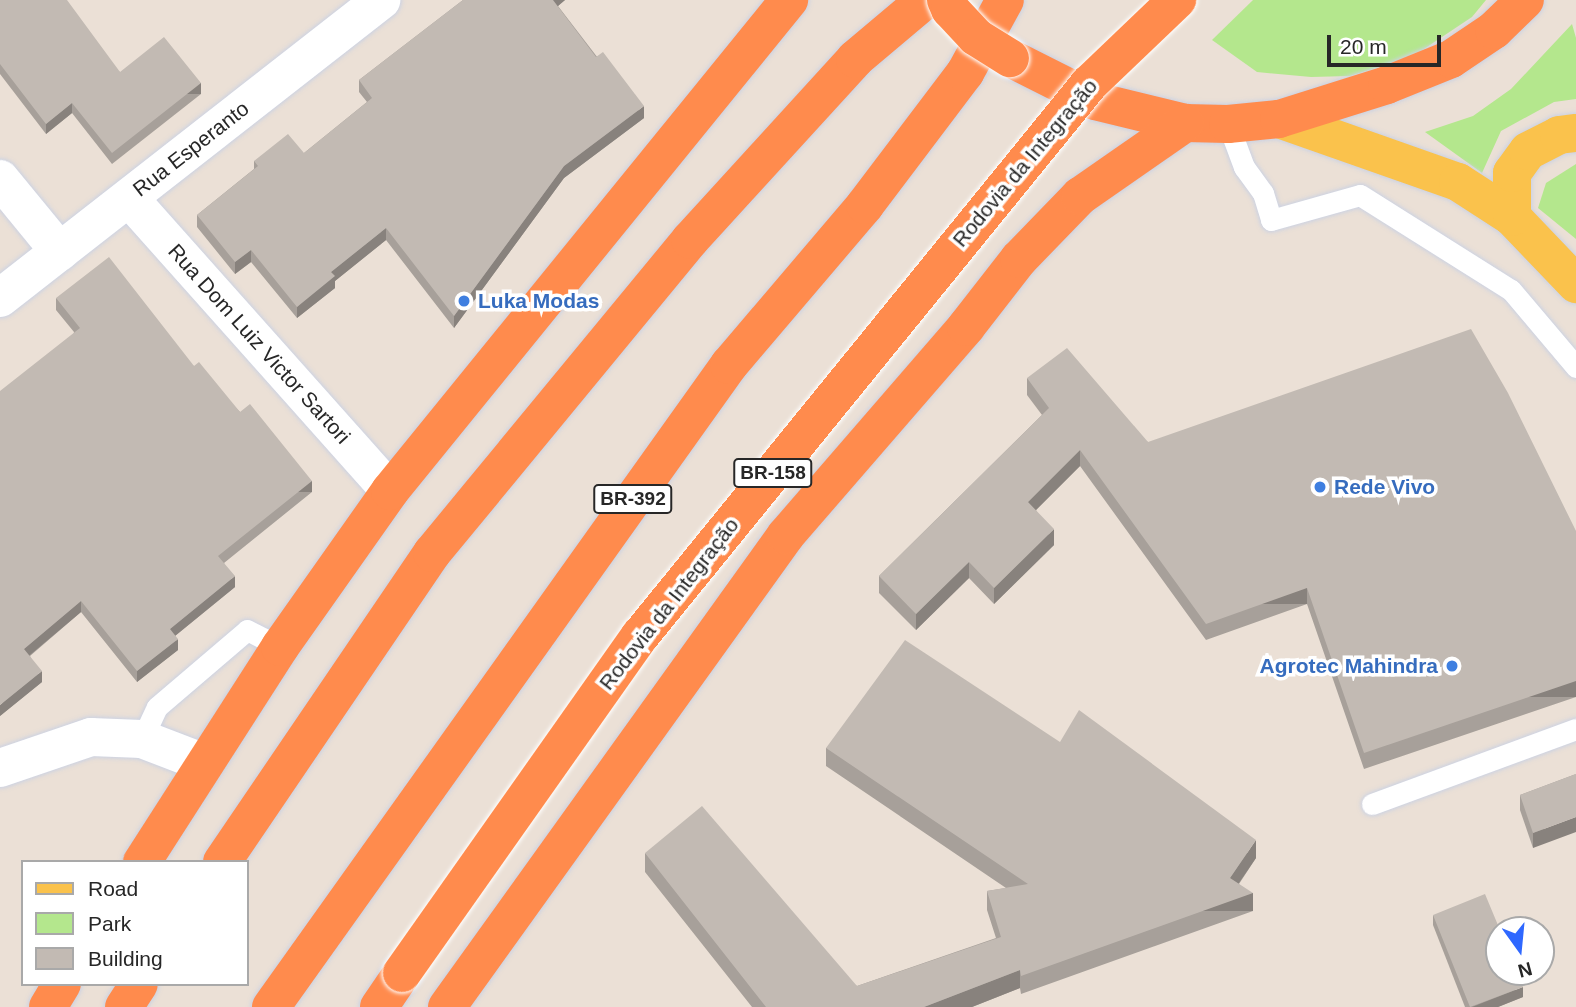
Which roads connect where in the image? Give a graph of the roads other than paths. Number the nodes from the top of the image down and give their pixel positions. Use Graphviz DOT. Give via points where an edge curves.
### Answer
graph roads {
  1 [pos="382,0"];
  2 [pos="789,0"];
  3 [pos="925,0"];
  4 [pos="946,0"];
  5 [pos="1005,0"];
  6 [pos="1177,0"];
  7 [pos="1525,0"];
  8 [pos="1279,119"];
  9 [pos="1185,123"];
  10 [pos="1228,124"];
  11 [pos="1576,133"];
  12 [pos="0,179"];
  13 [pos="129,198"];
  14 [pos="1512,217"];
  15 [pos="60,252"];
  16 [pos="1576,284"];
  17 [pos="0,298"];
  18 [pos="1576,367"];
  19 [pos="390,491"];
  20 [pos="280,646"];
  21 [pos="1576,729"];
  22 [pos="142,739"];
  23 [pos="205,763"];
  24 [pos="0,768"];
  25 [pos="1372,804"];
  26 [pos="143,860"];
  27 [pos="223,860"];
  28 [pos="61,986"];
  29 [pos="138,986"];
  30 [pos="48,1007"];
  31 [pos="124,1007"];
  32 [pos="271,1007"];
  33 [pos="379,1007"];
  34 [pos="447,1007"];
  1 -- 13 [label="street, Rua Esperanto"];
  2 -- 19 [label="highway"];
  3 -- 27 [label="highway" via="855,59 691,240 432,553"];
  4 -- 9 [label="highway, bridge" via="975,37 1010,58 1095,101"];
  5 -- 32 [label="highway, BR-392 / BR-392" via="965,74 865,205 729,366"];
  6 -- 33 [label="highway, Rodovia da Integração / BR-158, bridge" via="1089,84 640,636"];
  7 -- 8 [label="highway" via="1494,30 1451,59"];
  8 -- 10 [label="highway"];
  8 -- 14 [label="main road" via="1458,182"];
  9 -- 10 [label="highway"];
  9 -- 34 [label="highway, BR-158" via="1080,196 1019,259 786,535"];
  10 -- 18 [label="lane" via="1244,167 1263,193 1271,220 1360,195 1511,290"];
  11 -- 14 [label="main road" via="1559,135 1528,151 1512,173"];
  12 -- 15 [label="street"];
  13 -- 15 [label="street, Rua Esperanto"];
  13 -- 19 [label="street, Rua Dom Luiz Victor Sartori"];
  14 -- 16 [label="main road"];
  15 -- 17 [label="street, Rua Esperanto"];
  19 -- 20 [label="highway"];
  20 -- 22 [label="lane" via="247,629 157,707"];
  20 -- 23 [label="highway"];
  21 -- 25 [label="lane"];
  22 -- 23 [label="street"];
  22 -- 24 [label="street" via="91,737"];
  23 -- 26 [label="highway"];
  28 -- 30 [label="highway"];
  29 -- 31 [label="highway"];
}
